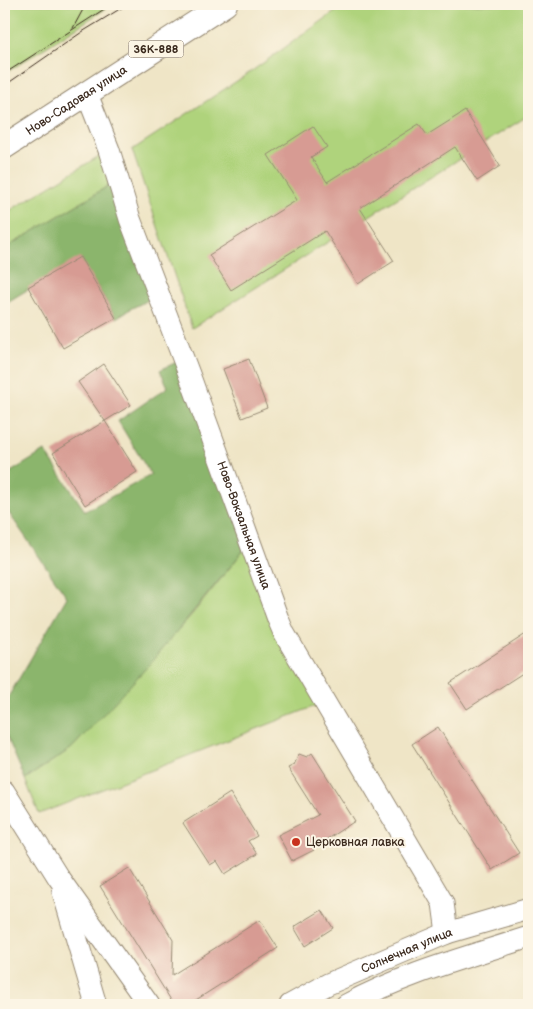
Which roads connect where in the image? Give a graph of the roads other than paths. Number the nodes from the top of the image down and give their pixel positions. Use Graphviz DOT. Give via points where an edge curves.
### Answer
graph roads {
  1 [pos="225,4"];
  2 [pos="87,94"];
  3 [pos="4,147"];
  4 [pos="4,791"];
  5 [pos="58,877"];
  6 [pos="529,909"];
  7 [pos="447,933"];
  8 [pos="529,937"];
  9 [pos="96,1005"];
  10 [pos="149,1005"];
  11 [pos="290,1005"];
  12 [pos="346,1005"];
  1 -- 2 [label="main road, Ново-Садовая улица / 36К-888"];
  2 -- 3 [label="main road, Ново-Садовая улица / 36К-888"];
  2 -- 7 [label="street, Ново-Вокзальная улица" via="278,619 443,903"];
  4 -- 5 [label="street"];
  5 -- 9 [label="street"];
  5 -- 10 [label="street"];
  6 -- 7 [label="street, Солнечная улица"];
  7 -- 11 [label="street, Солнечная улица" via="328,984"];
  8 -- 12 [label="street, Солнечная улица" via="427,970"];
}
